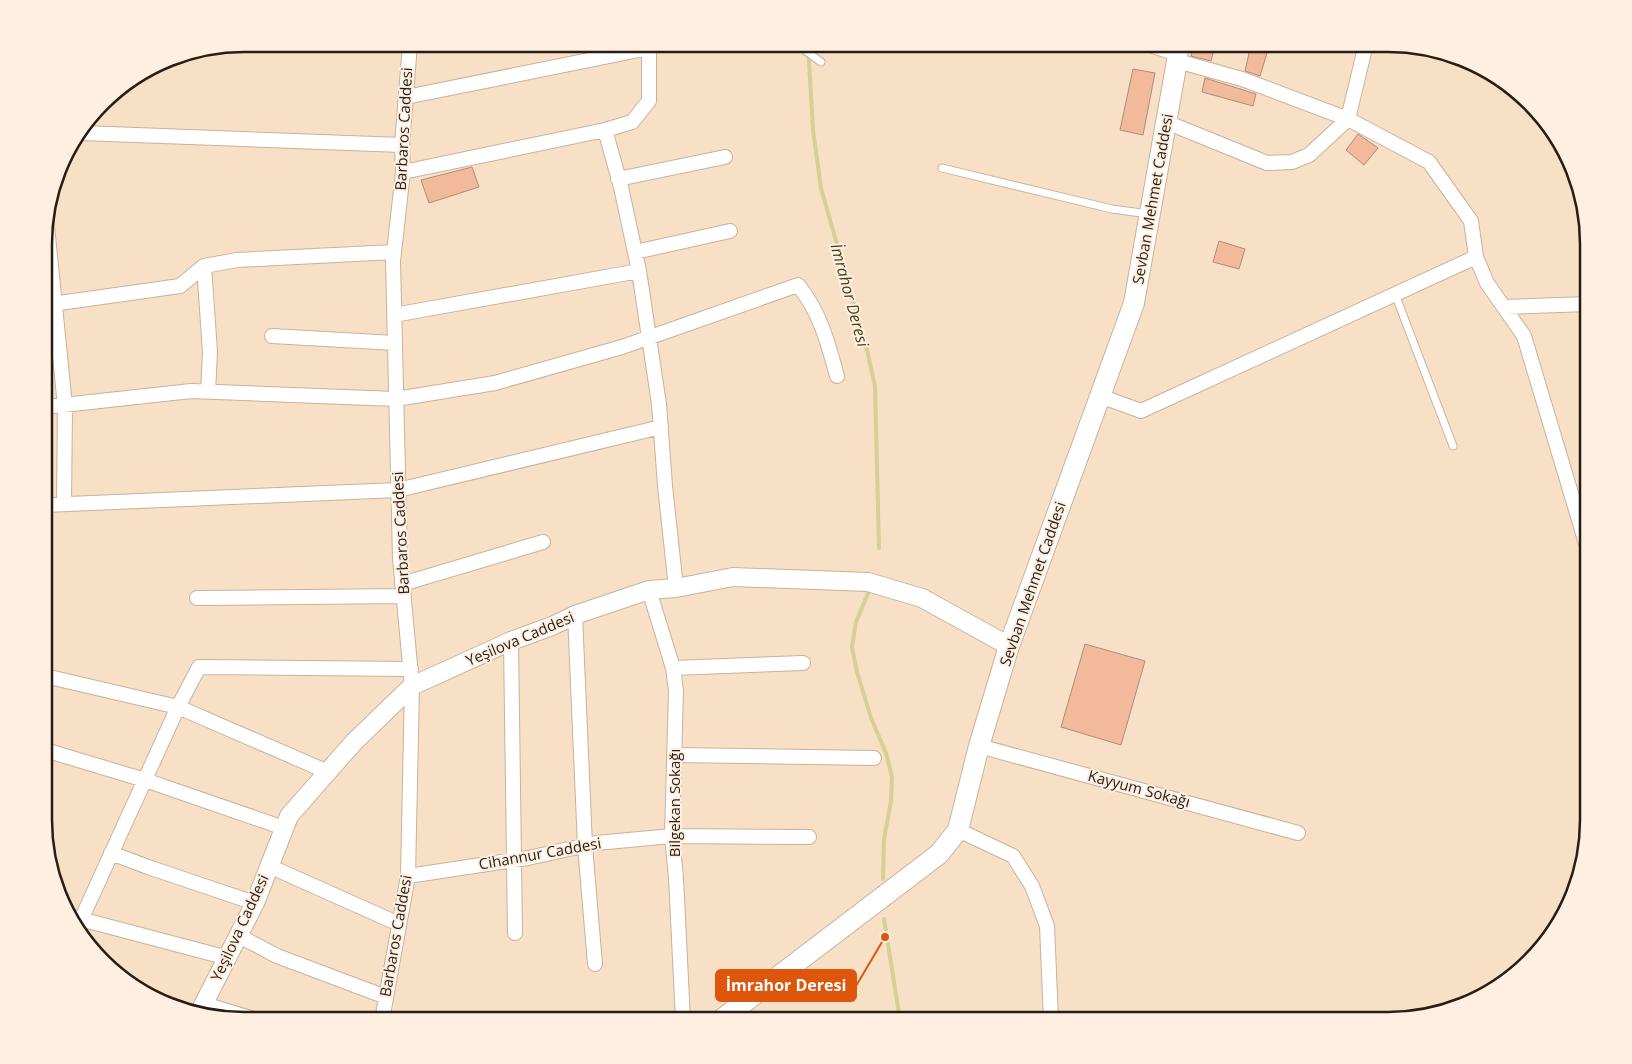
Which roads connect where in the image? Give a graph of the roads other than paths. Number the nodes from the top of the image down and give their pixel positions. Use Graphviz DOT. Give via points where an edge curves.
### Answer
graph roads {
  1 [pos="409,52"];
  2 [pos="621,52"];
  3 [pos="649,52"];
  4 [pos="809,52"];
  5 [pos="1364,52"];
  6 [pos="1177,53"];
  7 [pos="822,62"];
  8 [pos="406,98"];
  9 [pos="1348,119"];
  10 [pos="1166,122"];
  11 [pos="605,130"];
  12 [pos="88,133"];
  13 [pos="402,145"];
  14 [pos="725,157"];
  15 [pos="942,168"];
  16 [pos="403,172"];
  17 [pos="618,179"];
  18 [pos="1150,214"];
  19 [pos="730,231"];
  20 [pos="394,252"];
  21 [pos="635,252"];
  22 [pos="1476,257"];
  23 [pos="204,266"];
  24 [pos="639,271"];
  25 [pos="1395,294"];
  26 [pos="1580,304"];
  27 [pos="52,305"];
  28 [pos="1504,307"];
  29 [pos="394,315"];
  30 [pos="52,324"];
  31 [pos="272,336"];
  32 [pos="648,338"];
  33 [pos="395,343"];
  34 [pos="837,376"];
  35 [pos="208,392"];
  36 [pos="1100,396"];
  37 [pos="396,399"];
  38 [pos="65,406"];
  39 [pos="52,407"];
  40 [pos="661,427"];
  41 [pos="1453,446"];
  42 [pos="398,490"];
  43 [pos="64,503"];
  44 [pos="52,504"];
  45 [pos="1580,523"];
  46 [pos="543,542"];
  47 [pos="676,588"];
  48 [pos="403,590"];
  49 [pos="650,590"];
  50 [pos="197,598"];
  51 [pos="575,615"];
  52 [pos="511,641"];
  53 [pos="1009,646"];
  54 [pos="803,663"];
  55 [pos="673,668"];
  56 [pos="52,678"];
  57 [pos="412,678"];
  58 [pos="178,707"];
  59 [pos="979,746"];
  60 [pos="52,752"];
  61 [pos="674,755"];
  62 [pos="874,758"];
  63 [pos="328,772"];
  64 [pos="145,780"];
  65 [pos="284,828"];
  66 [pos="958,830"];
  67 [pos="1298,833"];
  68 [pos="672,836"];
  69 [pos="809,837"];
  70 [pos="585,846"];
  71 [pos="112,853"];
  72 [pos="513,860"];
  73 [pos="269,866"];
  74 [pos="408,876"];
  75 [pos="255,903"];
  76 [pos="77,914"];
  77 [pos="80,919"];
  78 [pos="399,924"];
  79 [pos="515,933"];
  80 [pos="239,936"];
  81 [pos="228,958"];
  82 [pos="595,964"];
  83 [pos="386,998"];
  84 [pos="202,1007"];
  85 [pos="383,1012"];
  86 [pos="683,1012"];
  87 [pos="732,1012"];
  88 [pos="1051,1012"];
  1 -- 8 [label="street, Barbaros Caddesi"];
  2 -- 8 [label="street"];
  3 -- 11 [label="street" via="649,101 632,122"];
  4 -- 7 [label="lane"];
  5 -- 9 [label="street"];
  6 -- 9 [label="street"];
  6 -- 10 [label="main road, Sevban Mehmet Caddesi"];
  8 -- 13 [label="street, Barbaros Caddesi"];
  9 -- 10 [label="street" via="1308,155 1292,162 1275,164"];
  9 -- 22 [label="street" via="1429,162 1471,220"];
  10 -- 18 [label="main road, Sevban Mehmet Caddesi"];
  11 -- 16 [label="street"];
  11 -- 17 [label="street"];
  12 -- 13 [label="street"];
  13 -- 16 [label="street, Barbaros Caddesi"];
  14 -- 17 [label="street"];
  15 -- 18 [label="lane" via="1112,209"];
  16 -- 20 [label="street, Barbaros Caddesi"];
  17 -- 21 [label="street"];
  18 -- 36 [label="main road, Sevban Mehmet Caddesi" via="1134,303"];
  19 -- 21 [label="street"];
  20 -- 23 [label="street" via="237,260"];
  20 -- 29 [label="street, Barbaros Caddesi"];
  21 -- 24 [label="street"];
  22 -- 25 [label="street"];
  22 -- 28 [label="street" via="1487,283"];
  23 -- 27 [label="street" via="180,286"];
  23 -- 35 [label="street" via="210,352"];
  24 -- 29 [label="street"];
  24 -- 32 [label="street"];
  25 -- 36 [label="street" via="1141,411"];
  25 -- 41 [label="lane"];
  26 -- 28 [label="street"];
  28 -- 45 [label="street" via="1524,336"];
  29 -- 33 [label="street, Barbaros Caddesi"];
  30 -- 38 [label="street"];
  31 -- 33 [label="street"];
  32 -- 34 [label="street" via="798,285 823,327"];
  32 -- 37 [label="street" via="495,383"];
  32 -- 40 [label="street"];
  33 -- 37 [label="street, Barbaros Caddesi"];
  35 -- 37 [label="street"];
  35 -- 38 [label="street" via="191,391"];
  36 -- 53 [label="main road, Sevban Mehmet Caddesi"];
  37 -- 42 [label="street, Barbaros Caddesi"];
  38 -- 39 [label="street"];
  38 -- 43 [label="street"];
  40 -- 42 [label="street"];
  40 -- 47 [label="street"];
  42 -- 43 [label="street"];
  42 -- 48 [label="street, Barbaros Caddesi"];
  43 -- 44 [label="street"];
  46 -- 48 [label="street"];
  47 -- 49 [label="street, Yeşilova Caddesi"];
  47 -- 53 [label="street, Yeşilova Caddesi" via="733,577 868,582 922,598"];
  48 -- 50 [label="street"];
  48 -- 57 [label="street, Barbaros Caddesi"];
  49 -- 51 [label="street, Yeşilova Caddesi"];
  49 -- 55 [label="street, Bilgekan Sokağı"];
  51 -- 52 [label="street, Yeşilova Caddesi"];
  51 -- 70 [label="street"];
  52 -- 57 [label="street, Yeşilova Caddesi"];
  52 -- 72 [label="street"];
  53 -- 59 [label="main road, Sevban Mehmet Caddesi"];
  54 -- 55 [label="street"];
  55 -- 61 [label="street, Bilgekan Sokağı" via="676,691"];
  56 -- 58 [label="street"];
  57 -- 58 [label="street" via="199,668"];
  57 -- 63 [label="street, Yeşilova Caddesi"];
  57 -- 74 [label="street, Barbaros Caddesi"];
  58 -- 63 [label="street"];
  58 -- 64 [label="street"];
  59 -- 66 [label="main road, Sevban Mehmet Caddesi"];
  59 -- 67 [label="street, Kayyum Sokağı"];
  60 -- 64 [label="street"];
  61 -- 62 [label="street"];
  61 -- 68 [label="street, Bilgekan Sokağı"];
  63 -- 65 [label="street, Yeşilova Caddesi" via="289,816"];
  64 -- 65 [label="street"];
  64 -- 71 [label="street"];
  65 -- 73 [label="street, Yeşilova Caddesi"];
  66 -- 87 [label="main road, Sevban Mehmet Caddesi" via="939,854"];
  66 -- 88 [label="street" via="1013,856 1032,886 1046,926"];
  68 -- 69 [label="street, Cihannur Caddesi"];
  68 -- 70 [label="street, Cihannur Caddesi"];
  68 -- 86 [label="street, Bilgekan Sokağı"];
  70 -- 72 [label="street, Cihannur Caddesi"];
  70 -- 82 [label="street"];
  71 -- 75 [label="street"];
  71 -- 76 [label="street"];
  72 -- 74 [label="street, Cihannur Caddesi"];
  72 -- 79 [label="street"];
  73 -- 75 [label="street, Yeşilova Caddesi"];
  73 -- 78 [label="street"];
  74 -- 78 [label="street, Barbaros Caddesi"];
  75 -- 80 [label="street, Yeşilova Caddesi"];
  77 -- 81 [label="street"];
  78 -- 83 [label="street, Barbaros Caddesi"];
  80 -- 81 [label="street, Yeşilova Caddesi"];
  80 -- 83 [label="street" via="277,956"];
  81 -- 84 [label="street, Yeşilova Caddesi"];
  83 -- 85 [label="street, Barbaros Caddesi"];
}
